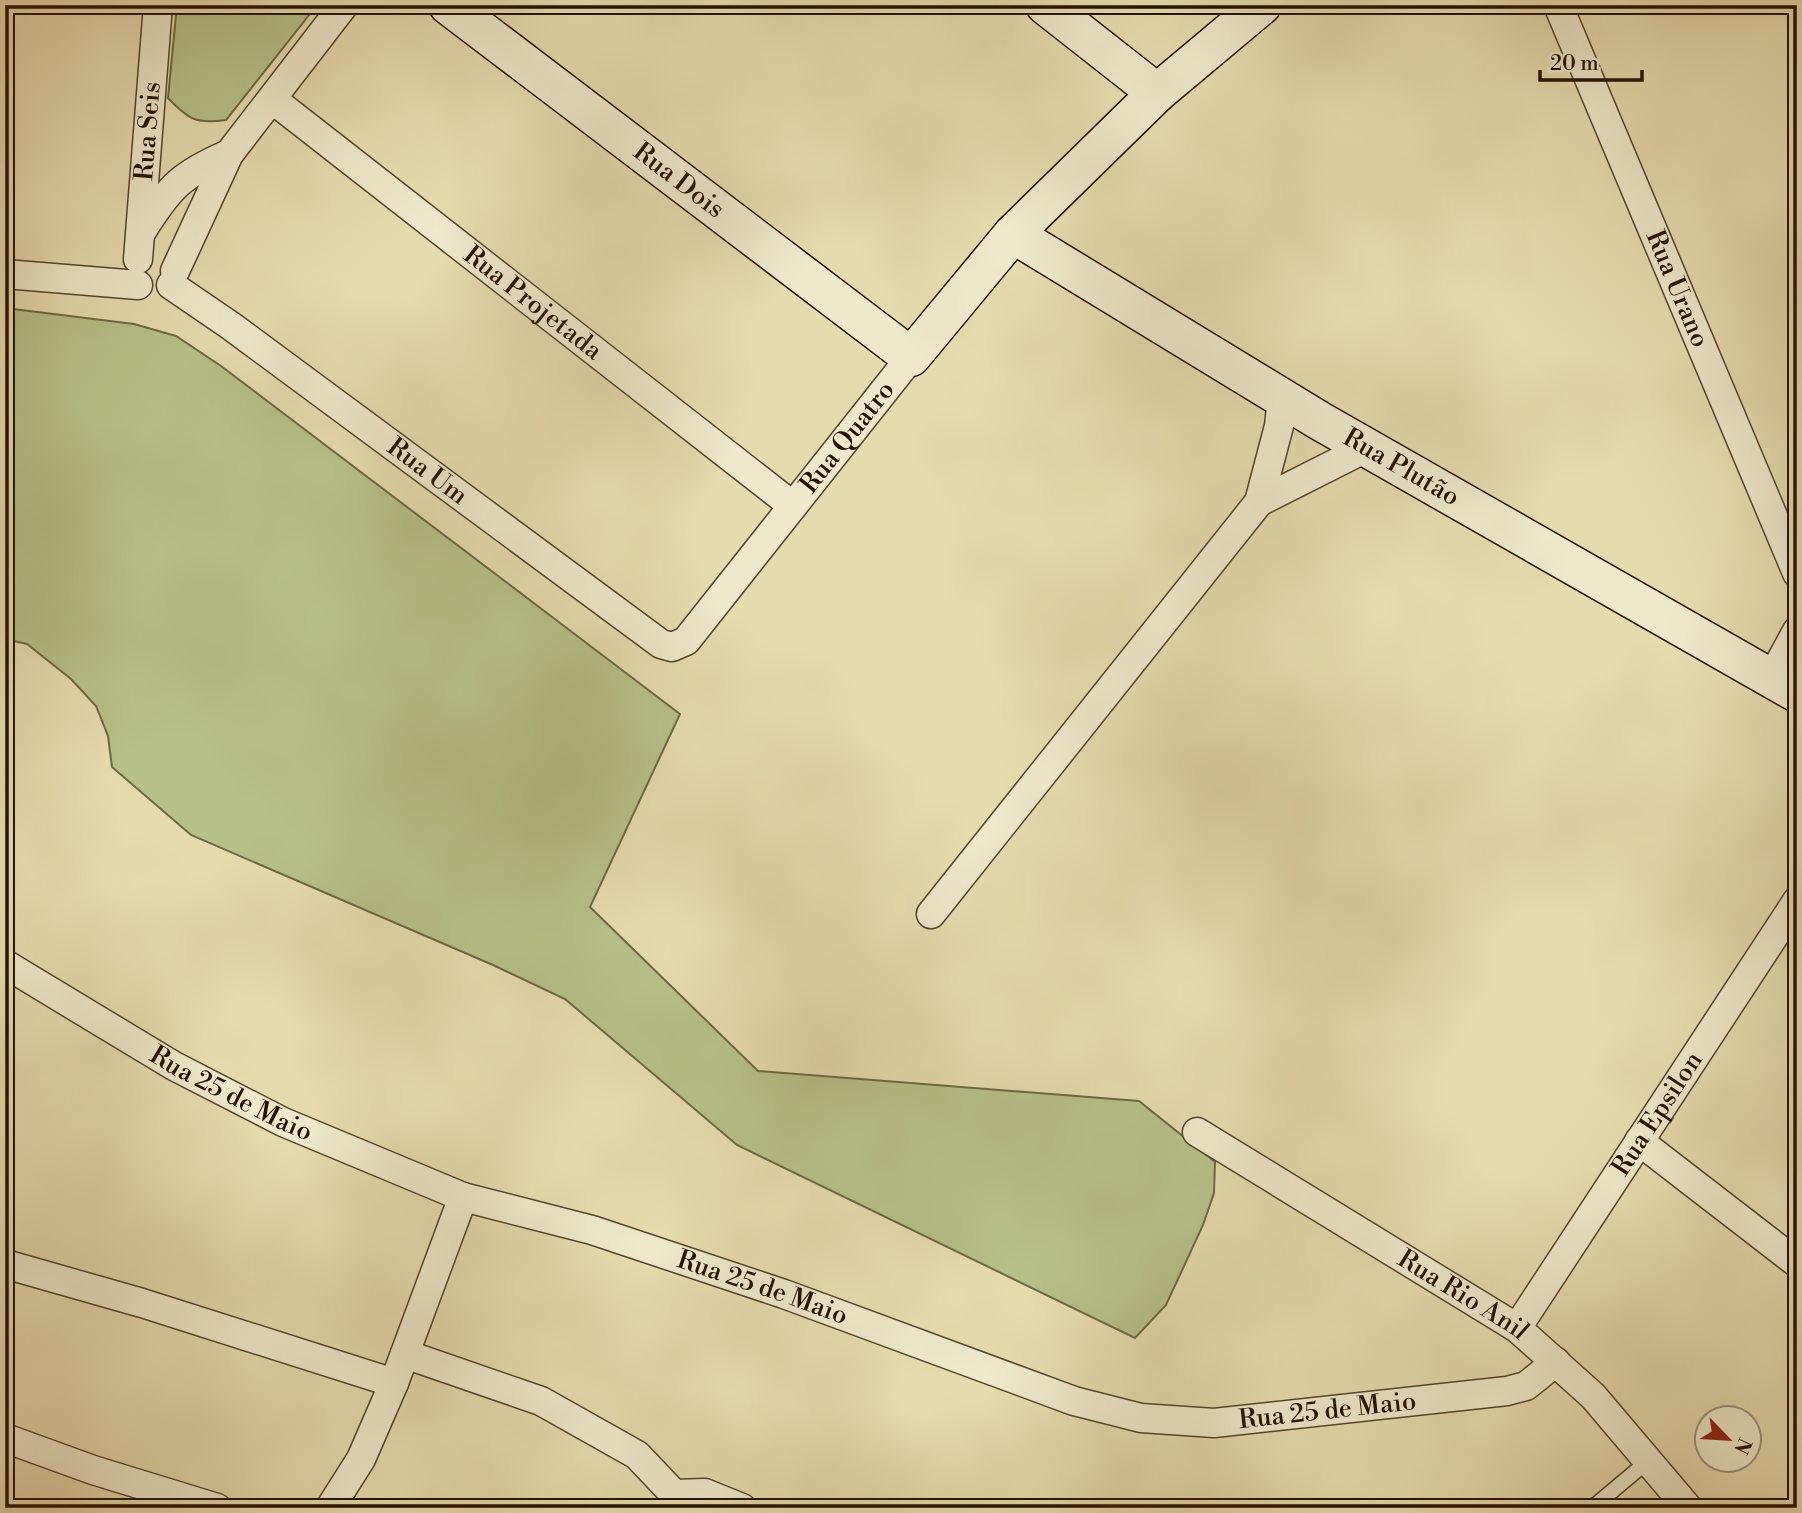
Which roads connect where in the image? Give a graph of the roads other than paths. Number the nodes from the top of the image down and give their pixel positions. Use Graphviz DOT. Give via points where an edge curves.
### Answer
graph roads {
  1 [pos="158,5"];
  2 [pos="344,5"];
  3 [pos="448,5"];
  4 [pos="1045,5"];
  5 [pos="1262,5"];
  6 [pos="1558,5"];
  7 [pos="1157,93"];
  8 [pos="272,99"];
  9 [pos="229,154"];
  10 [pos="1013,234"];
  11 [pos="5,255"];
  12 [pos="137,261"];
  13 [pos="5,274"];
  14 [pos="173,278"];
  15 [pos="911,357"];
  16 [pos="1282,398"];
  17 [pos="1366,448"];
  18 [pos="1259,502"];
  19 [pos="793,506"];
  20 [pos="1797,573"];
  21 [pos="1797,631"];
  22 [pos="686,641"];
  23 [pos="1784,685"];
  24 [pos="1797,901"];
  25 [pos="931,914"];
  26 [pos="5,964"];
  27 [pos="1196,1132"];
  28 [pos="1639,1141"];
  29 [pos="463,1197"];
  30 [pos="1797,1263"];
  31 [pos="5,1264"];
  32 [pos="1517,1328"];
  33 [pos="405,1354"];
  34 [pos="1556,1362"];
  35 [pos="394,1383"];
  36 [pos="5,1437"];
  37 [pos="1648,1461"];
  38 [pos="676,1501"];
  39 [pos="217,1508"];
  40 [pos="330,1508"];
  41 [pos="743,1508"];
  42 [pos="1592,1508"];
  43 [pos="1688,1508"];
  1 -- 12 [label="street, Rua Seis"];
  2 -- 8 [label="street"];
  3 -- 15 [label="street, Rua Dois"];
  4 -- 7 [label="street"];
  5 -- 7 [label="street, Rua Quatro"];
  6 -- 20 [label="street, Rua Urano"];
  7 -- 10 [label="street, Rua Quatro"];
  8 -- 9 [label="street"];
  8 -- 19 [label="street, Rua Projetada"];
  9 -- 12 [label="street" via="177,182 158,204"];
  9 -- 14 [label="street"];
  10 -- 15 [label="street, Rua Quatro"];
  10 -- 16 [label="street, Rua Plutão"];
  11 -- 12 [label="street, Rua Um"];
  12 -- 13 [label="street, Rua Um"];
  12 -- 14 [label="street, Rua Um" via="145,252 159,251 171,258"];
  12 -- 14 [label="street, Rua Um" via="152,293"];
  14 -- 22 [label="street, Rua Um" via="661,644 672,647"];
  15 -- 19 [label="street, Rua Quatro"];
  16 -- 17 [label="street, Rua Plutão"];
  16 -- 18 [label="street"];
  17 -- 18 [label="street"];
  17 -- 23 [label="street, Rua Plutão"];
  18 -- 25 [label="street"];
  19 -- 22 [label="street, Rua Quatro"];
  21 -- 23 [label="street"];
  24 -- 28 [label="street, Rua Epsilon"];
  26 -- 29 [label="street, Rua 25 de Maio" via="174,1066 259,1110"];
  27 -- 32 [label="street, Rua Rio Anil"];
  28 -- 30 [label="street"];
  28 -- 32 [label="street, Rua Epsilon"];
  29 -- 33 [label="street"];
  29 -- 34 [label="street, Rua 25 de Maio" via="592,1230 784,1294 1074,1401 1141,1418 1214,1423 1507,1391 1526,1386"];
  31 -- 35 [label="street"];
  32 -- 34 [label="street, Rua Rio Anil"];
  33 -- 35 [label="street"];
  33 -- 38 [label="street" via="541,1401 637,1455"];
  34 -- 37 [label="street, Rua Rio Anil" via="1593,1396"];
  35 -- 40 [label="street" via="361,1459"];
  36 -- 39 [label="street"];
  37 -- 42 [label="lane"];
  37 -- 43 [label="street, Rua Rio Anil"];
  38 -- 41 [label="street" via="705,1493"];
}
